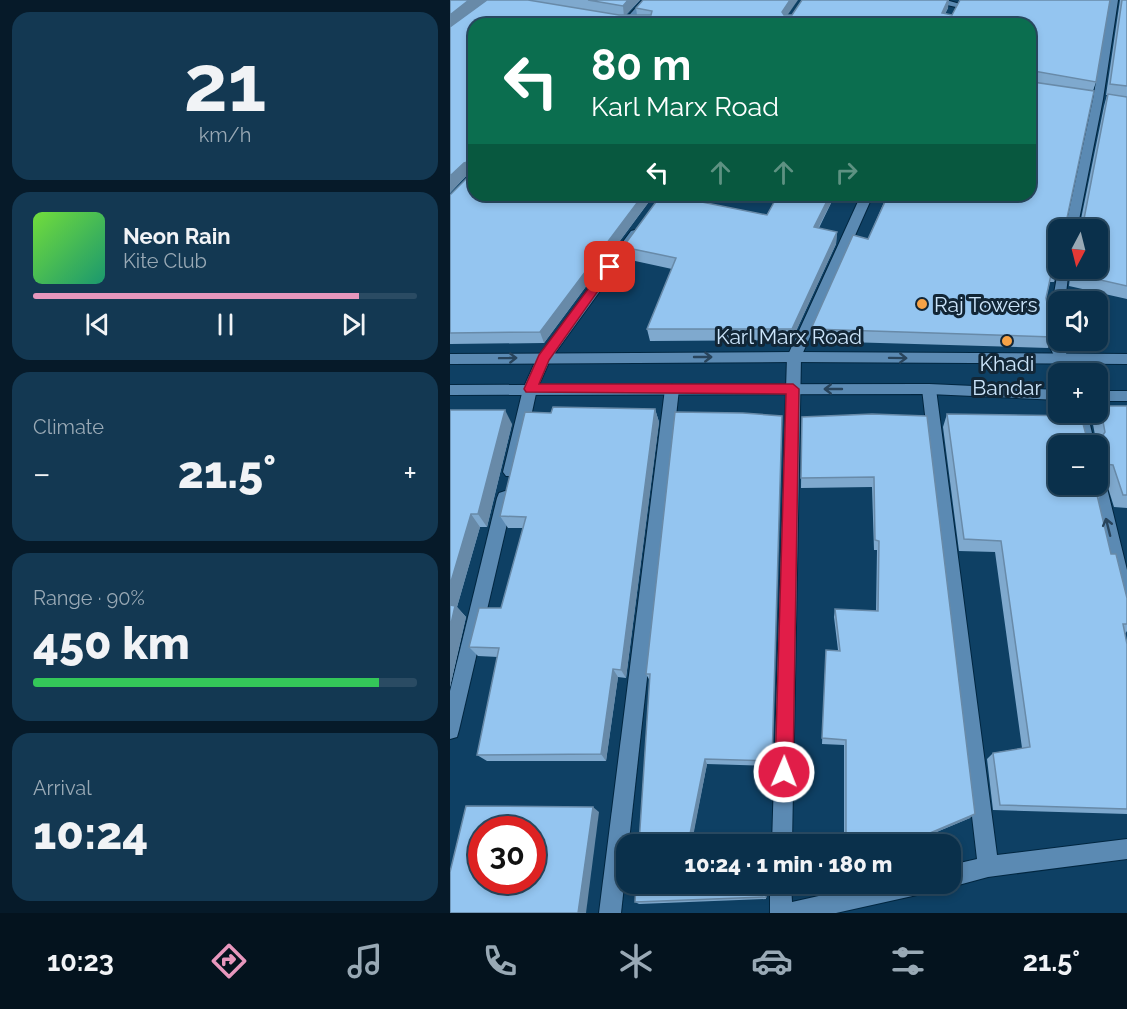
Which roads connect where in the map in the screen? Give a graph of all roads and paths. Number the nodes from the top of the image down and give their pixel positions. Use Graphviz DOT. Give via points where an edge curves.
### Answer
graph roads {
  1 [pos="648,0"];
  2 [pos="928,0"];
  3 [pos="1114,0"];
  4 [pos="957,2"];
  5 [pos="951,14"];
  6 [pos="627,18"];
  7 [pos="1087,97"];
  8 [pos="1103,100"];
  9 [pos="864,201"];
  10 [pos="1074,219"];
  11 [pos="642,224"];
  12 [pos="1061,279"];
  13 [pos="794,357"];
  14 [pos="544,358"];
  15 [pos="450,359"];
  16 [pos="1127,359"];
  17 [pos="1065,363"];
  18 [pos="1097,363"];
  19 [pos="1048,366"];
  20 [pos="530,389"];
  21 [pos="672,389"];
  22 [pos="793,389"];
  23 [pos="930,389"];
  24 [pos="450,390"];
  25 [pos="1048,394"];
  26 [pos="1108,396"];
  27 [pos="1127,396"];
  28 [pos="1101,495"];
  29 [pos="1127,604"];
  30 [pos="450,730"];
  31 [pos="782,834"];
  32 [pos="1127,849"];
  33 [pos="988,867"];
  34 [pos="961,874"];
  35 [pos="781,894"];
  36 [pos="873,894"];
  37 [pos="610,913"];
  38 [pos="781,913"];
  39 [pos="789,913"];
  1 -- 6 [label="street"];
  2 -- 4 [label="street"];
  3 -- 8 [label="street"];
  4 -- 5 [label="street"];
  7 -- 8 [label="street"];
  8 -- 10 [label="street"];
  9 -- 13 [label="street"];
  11 -- 14 [label="street"];
  12 -- 17 [label="street" via="1053,339"];
  14 -- 13 [label="street, Karl Marx Road, one-way"];
  13 -- 19 [label="street, Karl Marx Road, one-way"];
  13 -- 22 [label="street"];
  15 -- 14 [label="street, Karl Marx Road, one-way"];
  14 -- 20 [label="street"];
  16 -- 18 [label="street, Karl Marx Road"];
  20 -- 21 [label="street"];
  20 -- 24 [label="street"];
  20 -- 30 [label="street"];
  21 -- 22 [label="street"];
  21 -- 37 [label="street"];
  23 -- 22 [label="street, one-way"];
  22 -- 31 [label="street"];
  23 -- 25 [label="street"];
  23 -- 33 [label="street"];
  26 -- 27 [label="street"];
  29 -- 28 [label="street, one-way"];
  32 -- 33 [label="street"];
  33 -- 34 [label="street"];
  35 -- 38 [label="street"];
  36 -- 39 [label="street"];
}
